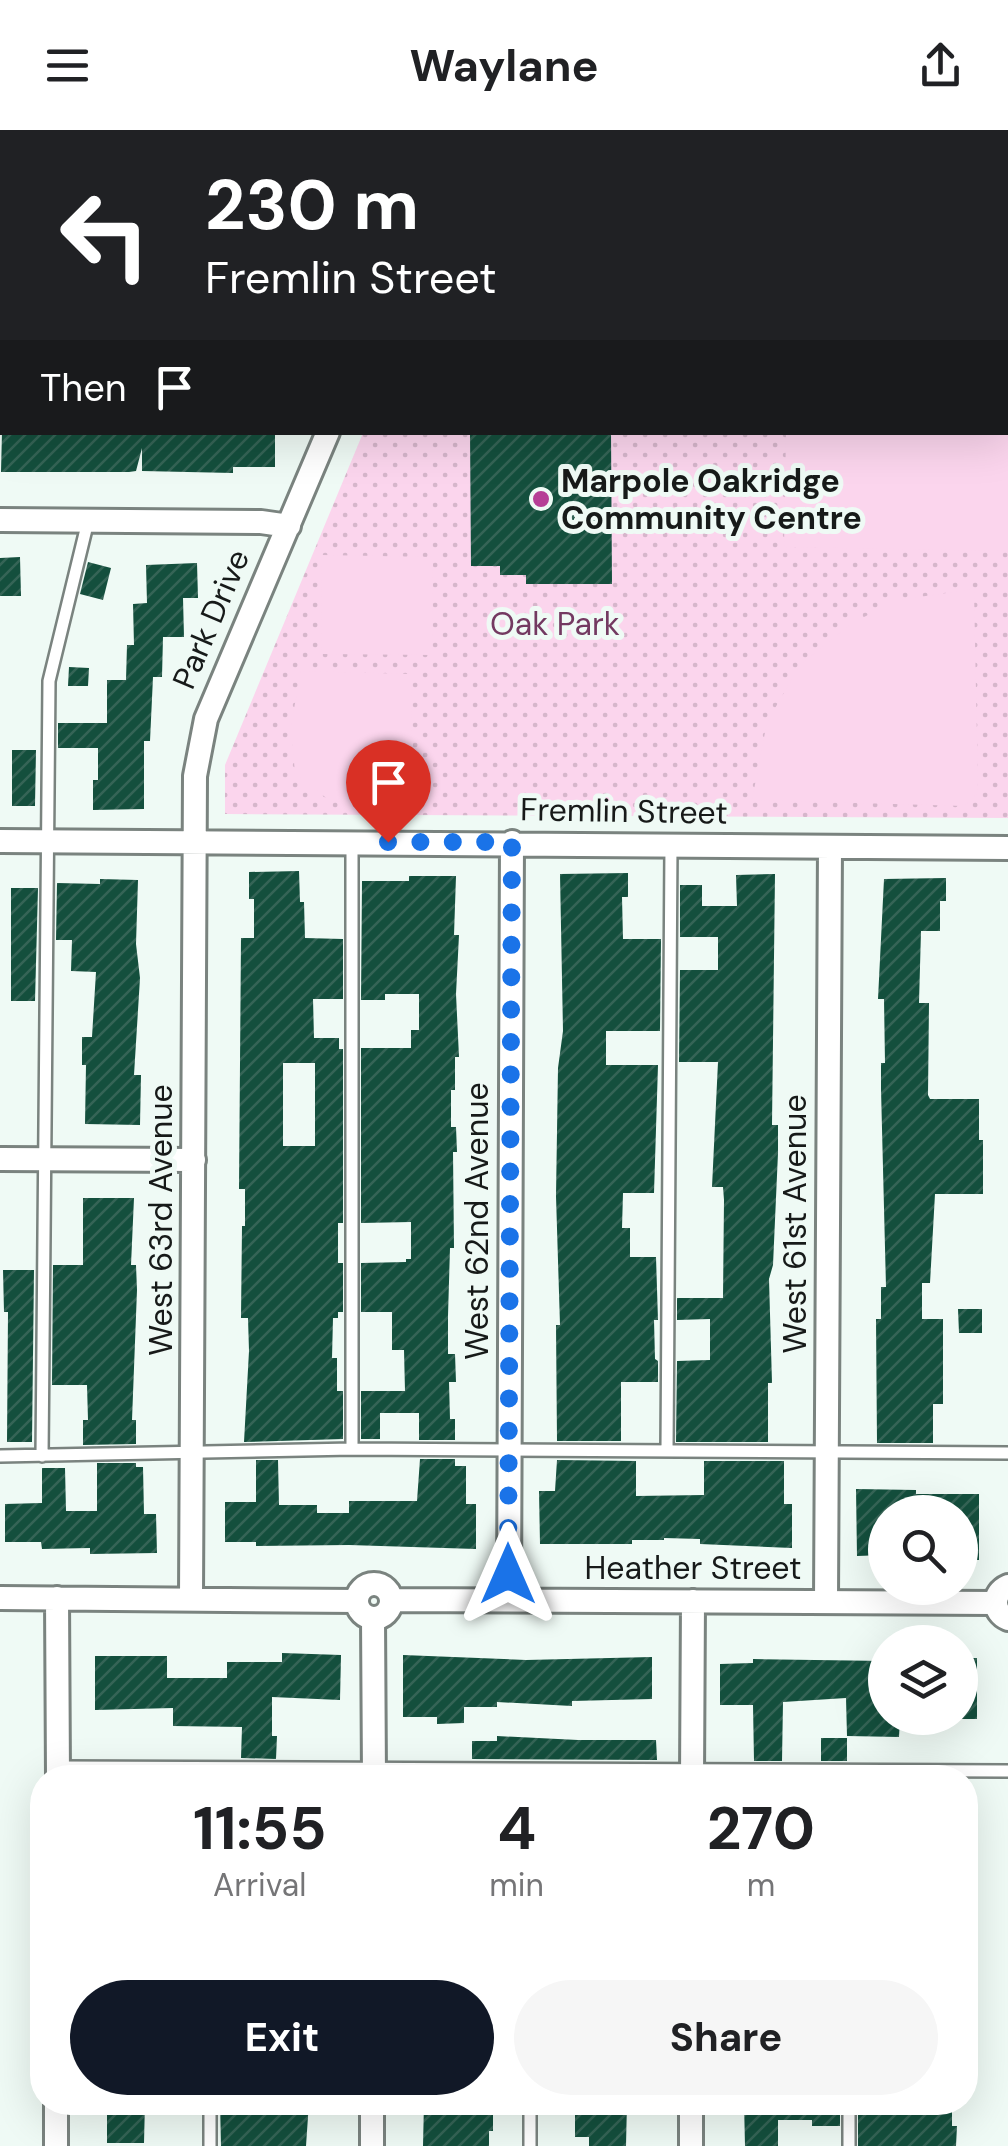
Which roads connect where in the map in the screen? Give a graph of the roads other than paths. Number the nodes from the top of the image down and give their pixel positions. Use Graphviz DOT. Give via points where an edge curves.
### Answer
graph roads {
  1 [pos="327,435"];
  2 [pos="0,520"];
  3 [pos="88,521"];
  4 [pos="289,526"];
  5 [pos="0,840"];
  6 [pos="48,841"];
  7 [pos="195,842"];
  8 [pos="352,842"];
  9 [pos="512,842"];
  10 [pos="671,845"];
  11 [pos="830,847"];
  12 [pos="1008,848"];
  13 [pos="0,1159"];
  14 [pos="47,1160"];
  15 [pos="194,1160"];
  16 [pos="352,1449"];
  17 [pos="509,1450"];
  18 [pos="668,1450"];
  19 [pos="192,1452"];
  20 [pos="826,1453"];
  21 [pos="1008,1453"];
  22 [pos="0,1456"];
  23 [pos="42,1456"];
  24 [pos="0,1598"];
  25 [pos="57,1598"];
  26 [pos="192,1598"];
  27 [pos="509,1600"];
  28 [pos="692,1601"];
  29 [pos="826,1601"];
  30 [pos="1004,1603"];
  31 [pos="365,1609"];
  32 [pos="58,1765"];
  33 [pos="374,1765"];
  34 [pos="692,1765"];
  35 [pos="978,1772"];
  36 [pos="1008,1772"];
  37 [pos="56,2115"];
  38 [pos="210,2115"];
  39 [pos="372,2115"];
  40 [pos="530,2115"];
  41 [pos="691,2115"];
  42 [pos="849,2115"];
  43 [pos="56,2146"];
  44 [pos="210,2146"];
  45 [pos="372,2146"];
  46 [pos="530,2146"];
  47 [pos="690,2146"];
  48 [pos="849,2146"];
  1 -- 4 [label="street, Park Drive"];
  2 -- 3 [label="street"];
  3 -- 4 [label="street"];
  3 -- 6 [label="lane" via="49,681"];
  4 -- 7 [label="street, Park Drive" via="206,719 195,776"];
  5 -- 6 [label="street, Fremlin Street"];
  6 -- 7 [label="street, Fremlin Street"];
  6 -- 14 [label="lane"];
  7 -- 8 [label="street, Fremlin Street"];
  7 -- 15 [label="street, West 63rd Avenue"];
  8 -- 9 [label="street, Fremlin Street"];
  8 -- 16 [label="lane"];
  9 -- 10 [label="street, Fremlin Street"];
  9 -- 17 [label="street, West 62nd Avenue"];
  10 -- 11 [label="street, Fremlin Street"];
  10 -- 18 [label="lane"];
  11 -- 12 [label="street, Fremlin Street"];
  11 -- 20 [label="street, West 61st Avenue"];
  13 -- 14 [label="street"];
  14 -- 15 [label="street"];
  14 -- 23 [label="lane"];
  15 -- 19 [label="street, West 63rd Avenue"];
  16 -- 17 [label="lane"];
  16 -- 19 [label="lane"];
  17 -- 18 [label="lane"];
  17 -- 27 [label="street, West 62nd Avenue"];
  18 -- 20 [label="lane"];
  19 -- 23 [label="lane"];
  19 -- 26 [label="street, West 63rd Avenue"];
  20 -- 21 [label="lane"];
  20 -- 29 [label="street, West 61st Avenue"];
  22 -- 23 [label="lane"];
  24 -- 25 [label="street"];
  25 -- 26 [label="street"];
  25 -- 32 [label="street"];
  26 -- 31 [label="street"];
  27 -- 28 [label="street, Heather Street"];
  27 -- 31 [label="street, Heather Street" via="391,1600 384,1615"];
  28 -- 29 [label="street, Heather Street"];
  28 -- 34 [label="street"];
  29 -- 30 [label="street, Heather Street"];
  31 -- 33 [label="street"];
  35 -- 36 [label="lane"];
  37 -- 43 [label="street"];
  38 -- 44 [label="lane"];
  39 -- 45 [label="street"];
  40 -- 46 [label="lane"];
  41 -- 47 [label="street"];
  42 -- 48 [label="lane"];
}
